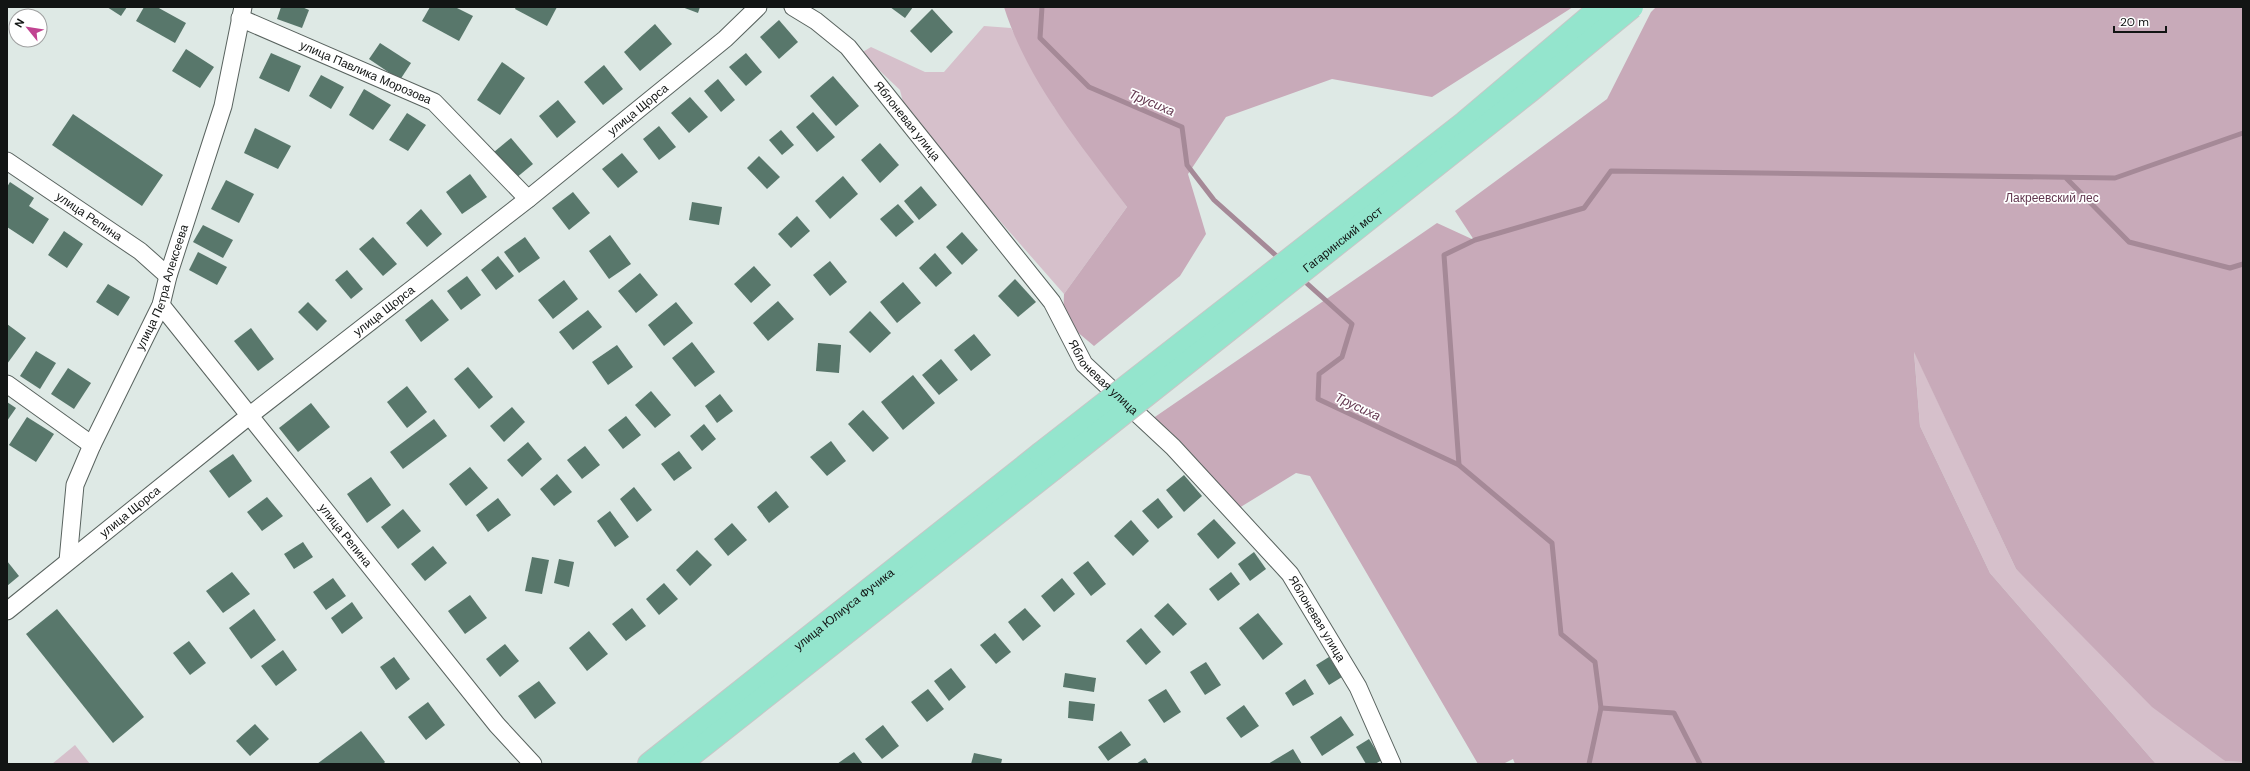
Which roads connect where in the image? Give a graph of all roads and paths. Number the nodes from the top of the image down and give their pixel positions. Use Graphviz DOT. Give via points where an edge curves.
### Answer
graph roads {
  1 [pos="758,7"];
  2 [pos="792,7"];
  3 [pos="1601,7"];
  4 [pos="1632,7"];
  5 [pos="241,13"];
  6 [pos="7,161"];
  7 [pos="528,199"];
  8 [pos="168,276"];
  9 [pos="161,305"];
  10 [pos="7,384"];
  11 [pos="249,416"];
  12 [pos="92,445"];
  13 [pos="1046,462"];
  14 [pos="68,561"];
  15 [pos="7,611"];
  16 [pos="533,764"];
  17 [pos="649,764"];
  18 [pos="680,764"];
  19 [pos="1392,764"];
  1 -- 7 [label="street, улица Щорса" via="726,39"];
  2 -- 19 [label="street, Яблоневая улица" via="816,21 848,47 1052,302 1084,364 1173,447 1290,574 1358,687"];
  3 -- 13 [label="main road, Гагаринский мост, bridge" via="1464,122"];
  4 -- 13 [label="main road, Гагаринский мост, bridge" via="1530,91"];
  5 -- 7 [label="street, улица Павлика Морозова" via="434,102"];
  5 -- 8 [label="street, улица Петра Алексеева" via="223,106"];
  6 -- 8 [label="street, улица Репина" via="140,251"];
  7 -- 11 [label="street, улица Щорса"];
  8 -- 9 [label="street, улица Петра Алексеева"];
  9 -- 11 [label="street, улица Репина"];
  9 -- 12 [label="street, улица Петра Алексеева"];
  10 -- 12 [label="street"];
  11 -- 14 [label="street, улица Щорса"];
  11 -- 16 [label="street, улица Репина"];
  12 -- 14 [label="street, улица Петра Алексеева" via="75,485"];
  13 -- 17 [label="main road, улица Юлиуса Фучика"];
  13 -- 18 [label="main road, улица Юлиуса Фучика"];
  14 -- 15 [label="street, улица Щорса"];
}
